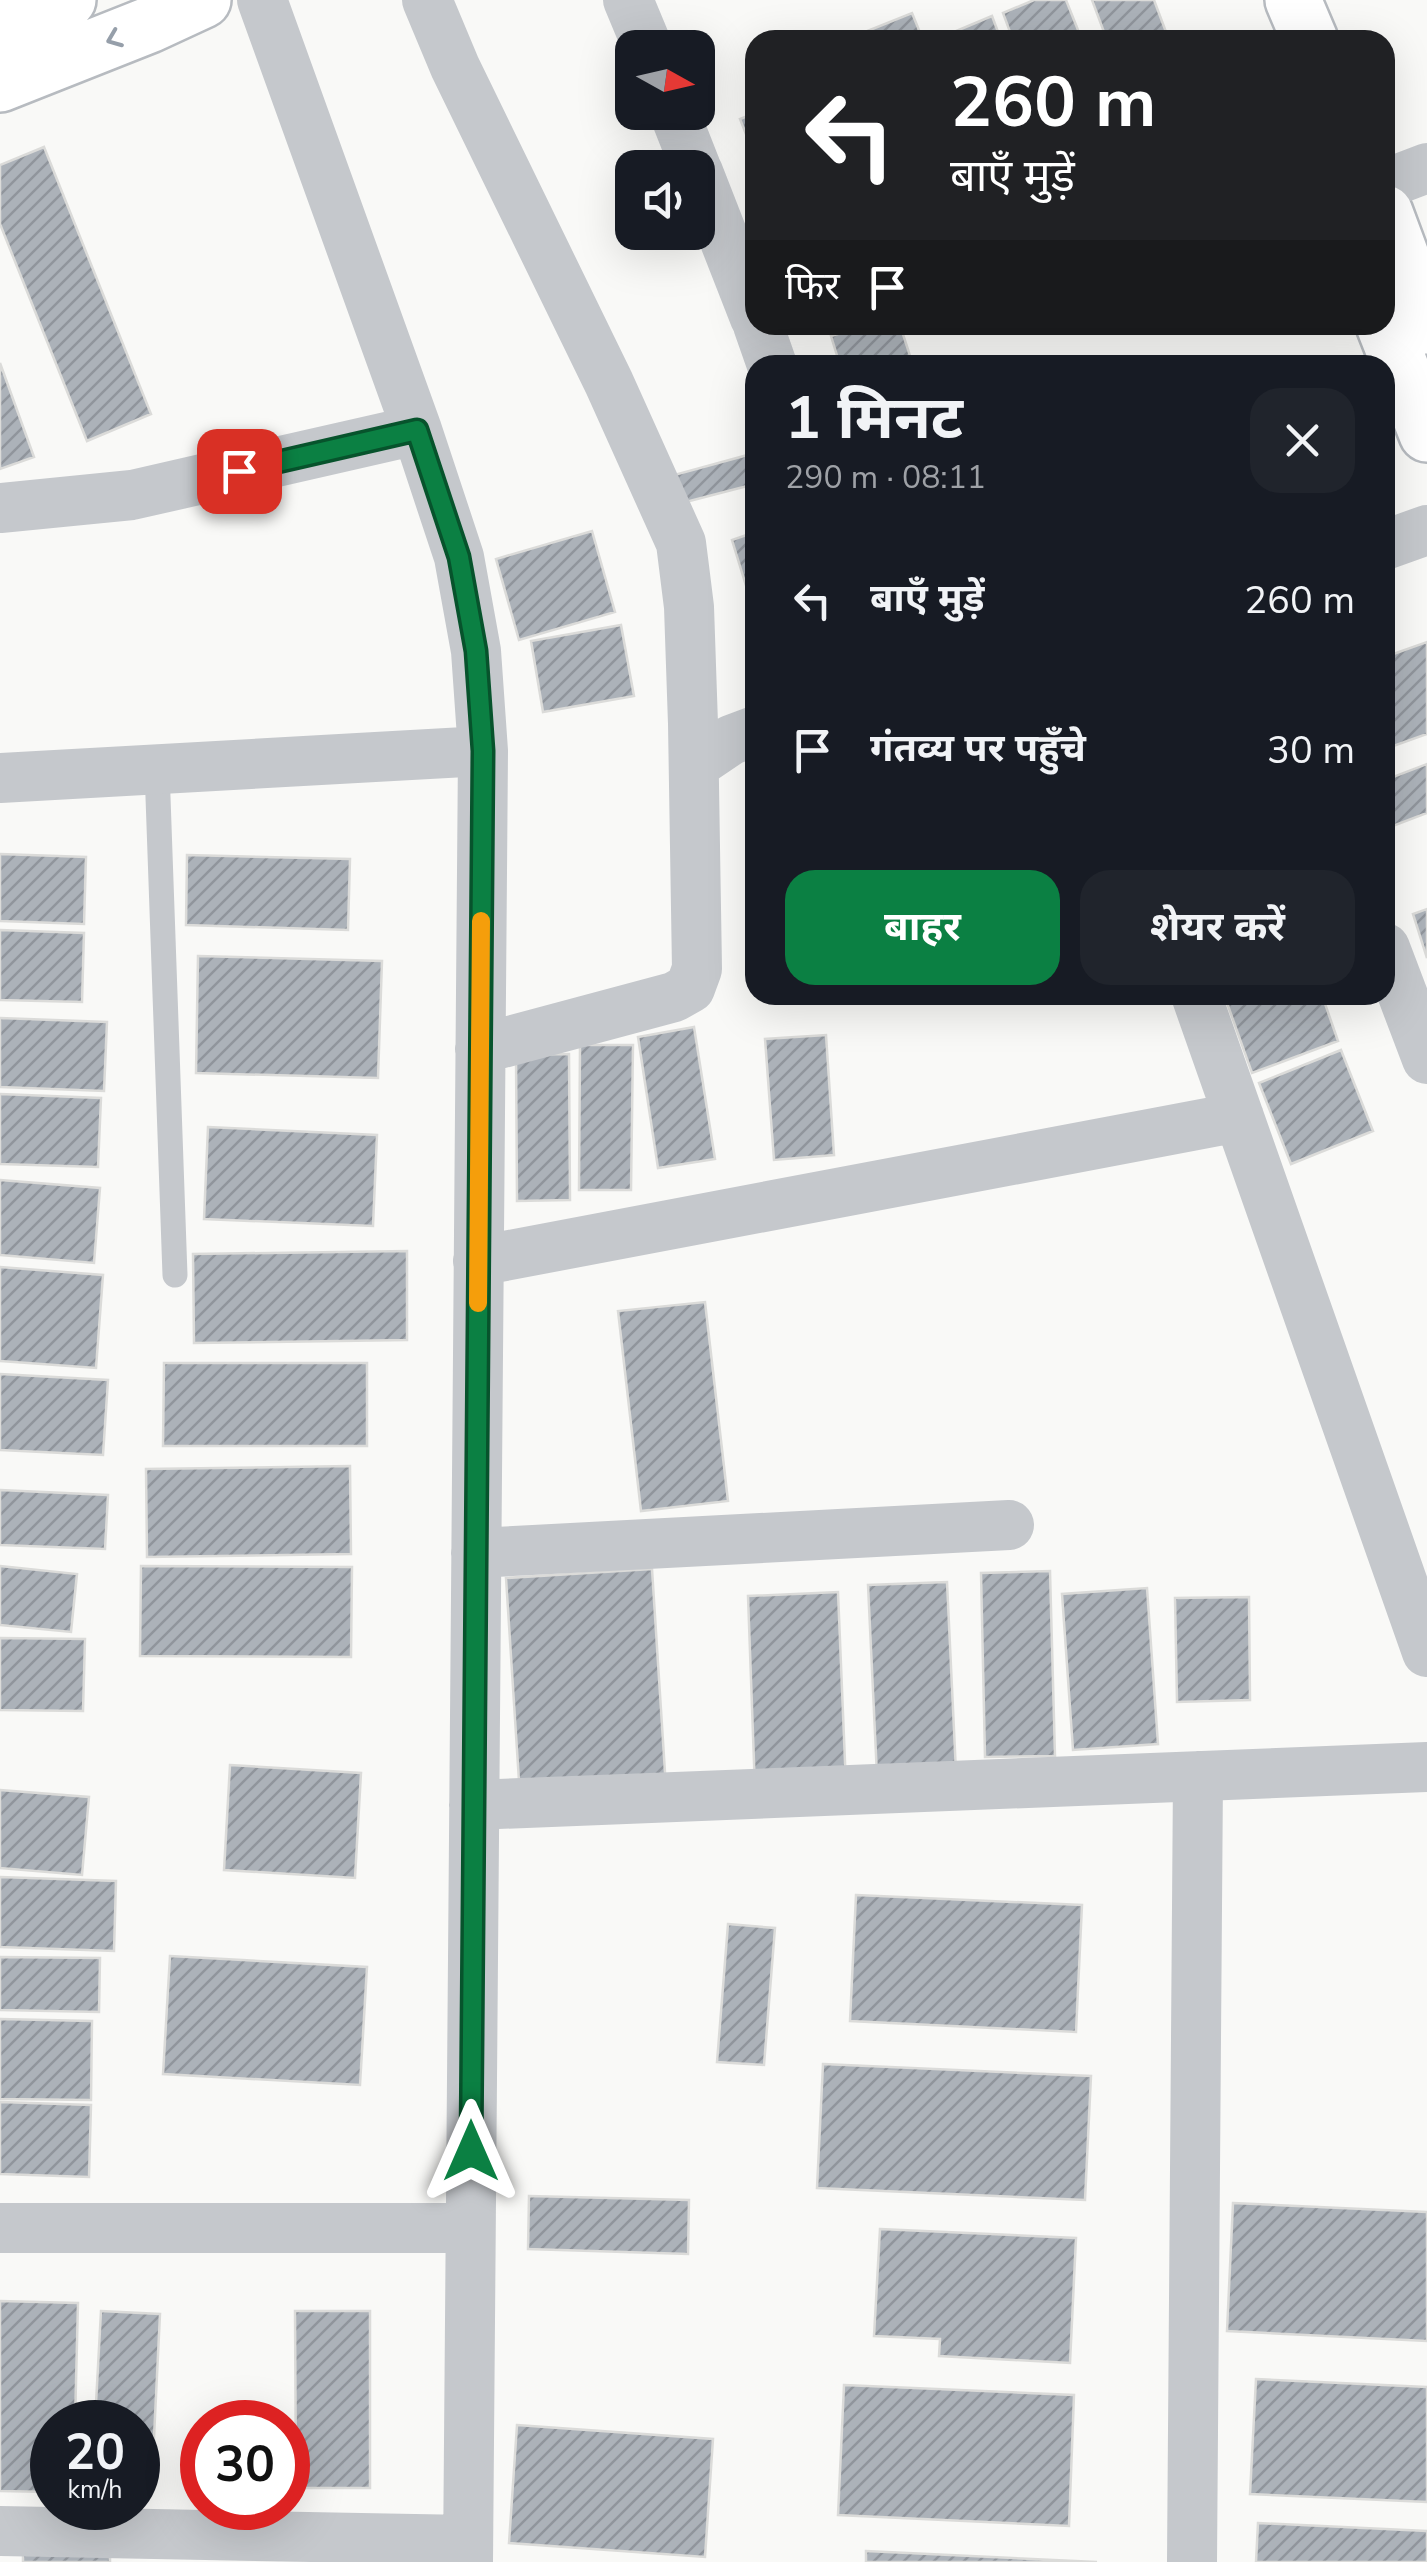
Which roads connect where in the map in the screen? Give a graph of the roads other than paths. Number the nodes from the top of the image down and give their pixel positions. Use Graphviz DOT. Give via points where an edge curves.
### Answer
graph roads {
  1 [pos="68,0"];
  2 [pos="203,0"];
  3 [pos="262,0"];
  4 [pos="427,0"];
  5 [pos="628,0"];
  6 [pos="1254,0"];
  7 [pos="1292,0"];
  8 [pos="0,28"];
  9 [pos="640,30"];
  10 [pos="1266,30"];
  11 [pos="1306,30"];
  12 [pos="0,84"];
  13 [pos="1427,168"];
  14 [pos="1395,180"];
  15 [pos="715,215"];
  16 [pos="1395,240"];
  17 [pos="745,289"];
  18 [pos="1427,326"];
  19 [pos="1388,335"];
  20 [pos="417,430"];
  21 [pos="1427,434"];
  22 [pos="0,508"];
  23 [pos="1427,530"];
  24 [pos="1395,542"];
  25 [pos="745,735"];
  26 [pos="483,751"];
  27 [pos="694,766"];
  28 [pos="156,769"];
  29 [pos="0,778"];
  30 [pos="1395,975"];
  31 [pos="1200,1005"];
  32 [pos="480,1049"];
  33 [pos="1427,1060"];
  34 [pos="1239,1117"];
  35 [pos="478,1261"];
  36 [pos="175,1276"];
  37 [pos="1009,1524"];
  38 [pos="476,1553"];
  39 [pos="1427,1652"];
  40 [pos="1427,1767"];
  41 [pos="1198,1776"];
  42 [pos="474,1805"];
  43 [pos="0,2228"];
  44 [pos="470,2228"];
  45 [pos="0,2531"];
  46 [pos="468,2551"];
  47 [pos="1192,2562"];
  1 -- 8 [label="street"];
  2 -- 12 [label="street, one-way"];
  3 -- 20 [label="street"];
  4 -- 27 [label="street" via="681,543"];
  5 -- 9 [label="street"];
  6 -- 10 [label="street"];
  7 -- 11 [label="street"];
  13 -- 14 [label="street"];
  15 -- 17 [label="street"];
  16 -- 18 [label="street"];
  19 -- 21 [label="street"];
  20 -- 22 [label="street" via="132,495"];
  20 -- 26 [label="street" via="459,557 476,651"];
  23 -- 24 [label="street"];
  25 -- 27 [label="street"];
  26 -- 28 [label="street"];
  26 -- 32 [label="street"];
  27 -- 32 [label="street" via="697,969 690,988"];
  28 -- 29 [label="street"];
  28 -- 36 [label="lane"];
  30 -- 33 [label="street"];
  31 -- 34 [label="street"];
  32 -- 35 [label="street"];
  34 -- 35 [label="street"];
  34 -- 39 [label="street"];
  35 -- 38 [label="street"];
  37 -- 38 [label="street"];
  38 -- 42 [label="street"];
  40 -- 41 [label="street"];
  41 -- 42 [label="street"];
  41 -- 47 [label="street"];
  42 -- 44 [label="street"];
  43 -- 44 [label="street"];
  44 -- 46 [label="street"];
  45 -- 46 [label="street"];
}
